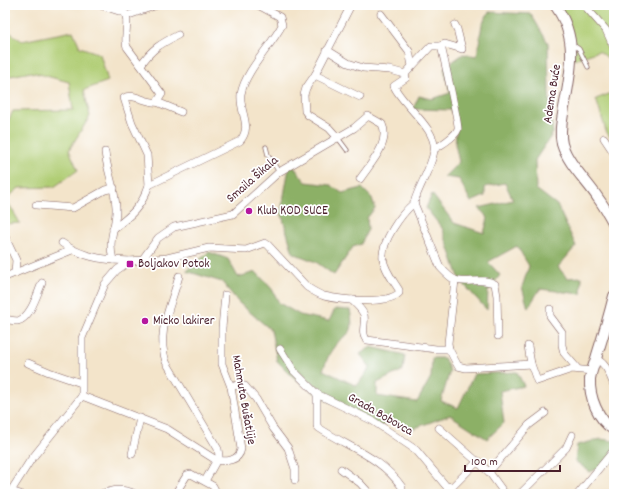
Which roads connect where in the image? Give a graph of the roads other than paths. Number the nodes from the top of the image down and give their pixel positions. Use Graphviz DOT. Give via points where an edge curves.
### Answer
graph roads {
  1 [pos="100,5"];
  2 [pos="157,5"];
  3 [pos="258,5"];
  4 [pos="351,5"];
  5 [pos="555,5"];
  6 [pos="584,5"];
  7 [pos="381,14"];
  8 [pos="126,16"];
  9 [pos="455,25"];
  10 [pos="178,35"];
  11 [pos="571,43"];
  12 [pos="440,46"];
  13 [pos="614,48"];
  14 [pos="327,50"];
  15 [pos="141,64"];
  16 [pos="412,66"];
  17 [pos="588,67"];
  18 [pos="405,74"];
  19 [pos="315,75"];
  20 [pos="360,97"];
  21 [pos="157,102"];
  22 [pos="181,112"];
  23 [pos="338,138"];
  24 [pos="604,138"];
  25 [pos="266,147"];
  26 [pos="435,149"];
  27 [pos="347,150"];
  28 [pos="105,152"];
  29 [pos="614,153"];
  30 [pos="279,172"];
  31 [pos="360,179"];
  32 [pos="149,185"];
  33 [pos="114,188"];
  34 [pos="414,203"];
  35 [pos="36,205"];
  36 [pos="614,224"];
  37 [pos="113,229"];
  38 [pos="5,237"];
  39 [pos="62,242"];
  40 [pos="72,250"];
  41 [pos="113,260"];
  42 [pos="142,260"];
  43 [pos="130,261"];
  44 [pos="15,273"];
  45 [pos="179,276"];
  46 [pos="5,277"];
  47 [pos="455,280"];
  48 [pos="42,283"];
  49 [pos="225,294"];
  50 [pos="614,296"];
  51 [pos="352,300"];
  52 [pos="550,310"];
  53 [pos="5,319"];
  54 [pos="498,336"];
  55 [pos="528,346"];
  56 [pos="280,349"];
  57 [pos="449,349"];
  58 [pos="596,359"];
  59 [pos="28,363"];
  60 [pos="531,364"];
  61 [pos="577,368"];
  62 [pos="592,371"];
  63 [pos="81,383"];
  64 [pos="614,385"];
  65 [pos="231,387"];
  66 [pos="317,394"];
  67 [pos="82,396"];
  68 [pos="545,412"];
  69 [pos="140,418"];
  70 [pos="438,428"];
  71 [pos="614,430"];
  72 [pos="572,435"];
  73 [pos="614,450"];
  74 [pos="132,454"];
  75 [pos="216,460"];
  76 [pos="478,461"];
  77 [pos="341,470"];
  78 [pos="489,472"];
  79 [pos="295,480"];
  80 [pos="205,481"];
  81 [pos="10,493"];
  82 [pos="20,494"];
  83 [pos="101,494"];
  84 [pos="135,494"];
  85 [pos="175,494"];
  86 [pos="217,494"];
  87 [pos="370,494"];
  88 [pos="402,494"];
  89 [pos="505,494"];
  90 [pos="520,494"];
  91 [pos="578,494"];
  1 -- 8 [label="street" via="125,13"];
  2 -- 8 [label="street"];
  3 -- 32 [label="street" via="280,17 282,24 242,90 241,111 246,135 240,141"];
  4 -- 14 [label="street"];
  5 -- 11 [label="street, Adema Buće" via="567,24"];
  6 -- 13 [label="street" via="606,30"];
  7 -- 16 [label="street" via="409,51"];
  8 -- 15 [label="street" via="125,41 130,53"];
  9 -- 12 [label="street" via="462,49 445,44"];
  10 -- 15 [label="street" via="158,44"];
  11 -- 17 [label="lane" via="579,49"];
  11 -- 36 [label="street, Adema Buće" via="572,66 560,131 562,145 568,158"];
  12 -- 16 [label="street" via="431,46"];
  12 -- 26 [label="street" via="458,123 455,133"];
  14 -- 18 [label="street" via="348,63 363,68"];
  14 -- 19 [label="street"];
  15 -- 21 [label="street" via="162,94"];
  16 -- 18 [label="street"];
  18 -- 26 [label="street" via="406,78 395,84 396,90 425,127"];
  19 -- 20 [label="street"];
  19 -- 23 [label="street" via="304,95 305,111 329,128"];
  21 -- 22 [label="street"];
  21 -- 32 [label="street" via="130,96 124,98 147,155"];
  23 -- 27 [label="lane"];
  23 -- 30 [label="street, Smaila Šikala"];
  23 -- 31 [label="street, Smaila Šikala" via="368,116 382,124 383,144"];
  24 -- 29 [label="street"];
  25 -- 30 [label="lane"];
  26 -- 34 [label="street"];
  28 -- 33 [label="street"];
  30 -- 42 [label="street, Smaila Šikala" via="233,214 174,227 158,238"];
  32 -- 37 [label="street" via="138,209"];
  33 -- 35 [label="street" via="105,190 72,208"];
  33 -- 37 [label="street" via="116,208"];
  34 -- 47 [label="street" via="440,267"];
  34 -- 51 [label="street" via="401,216 384,249 386,270 399,293 380,300"];
  37 -- 41 [label="street" via="110,249"];
  38 -- 44 [label="street" via="16,260"];
  39 -- 40 [label="street"];
  40 -- 41 [label="street" via="88,257"];
  40 -- 44 [label="street"];
  41 -- 43 [label="street"];
  42 -- 43 [label="street"];
  42 -- 51 [label="street" via="167,258 209,248 246,250 265,243 311,290 324,296"];
  43 -- 63 [label="street" via="117,270 105,284 87,324 82,338"];
  44 -- 46 [label="street"];
  45 -- 75 [label="street" via="162,327 162,350 166,362 218,449 219,456"];
  47 -- 54 [label="street" via="495,284"];
  47 -- 57 [label="street" via="448,335"];
  48 -- 53 [label="street" via="29,312 23,318 16,321"];
  49 -- 65 [label="street, Mahmuta Bušatlije" via="222,364"];
  50 -- 58 [label="street"];
  51 -- 57 [label="street" via="362,312 363,335 367,340"];
  52 -- 61 [label="street" via="550,316 562,332 564,353"];
  55 -- 60 [label="street"];
  56 -- 66 [label="street, Grada Bobovca" via="294,371"];
  57 -- 60 [label="street" via="461,368"];
  58 -- 62 [label="street"];
  58 -- 64 [label="street" via="606,366"];
  59 -- 63 [label="street"];
  60 -- 61 [label="street" via="537,381"];
  61 -- 62 [label="street"];
  62 -- 71 [label="street" via="590,385 595,404 602,420"];
  63 -- 67 [label="street"];
  65 -- 75 [label="street, Mahmuta Bušatlije" via="240,453 232,460"];
  65 -- 79 [label="street" via="245,386 256,400 288,448 295,469"];
  66 -- 76 [label="street, Grada Bobovca" via="374,422 416,450 449,487 452,487"];
  66 -- 88 [label="street" via="317,426 333,438 360,450 379,463 397,480 402,487"];
  67 -- 69 [label="street"];
  67 -- 81 [label="street" via="30,461"];
  68 -- 78 [label="street" via="529,425"];
  69 -- 74 [label="street"];
  69 -- 75 [label="street" via="167,429"];
  70 -- 76 [label="street"];
  72 -- 90 [label="street" via="566,448"];
  73 -- 91 [label="street"];
  75 -- 80 [label="street"];
  76 -- 78 [label="street"];
  77 -- 87 [label="street" via="360,483"];
  78 -- 89 [label="street"];
  80 -- 85 [label="street" via="195,475 187,475"];
  80 -- 86 [label="street" via="213,486"];
  81 -- 82 [label="street"];
  83 -- 84 [label="street" via="125,490"];
}
